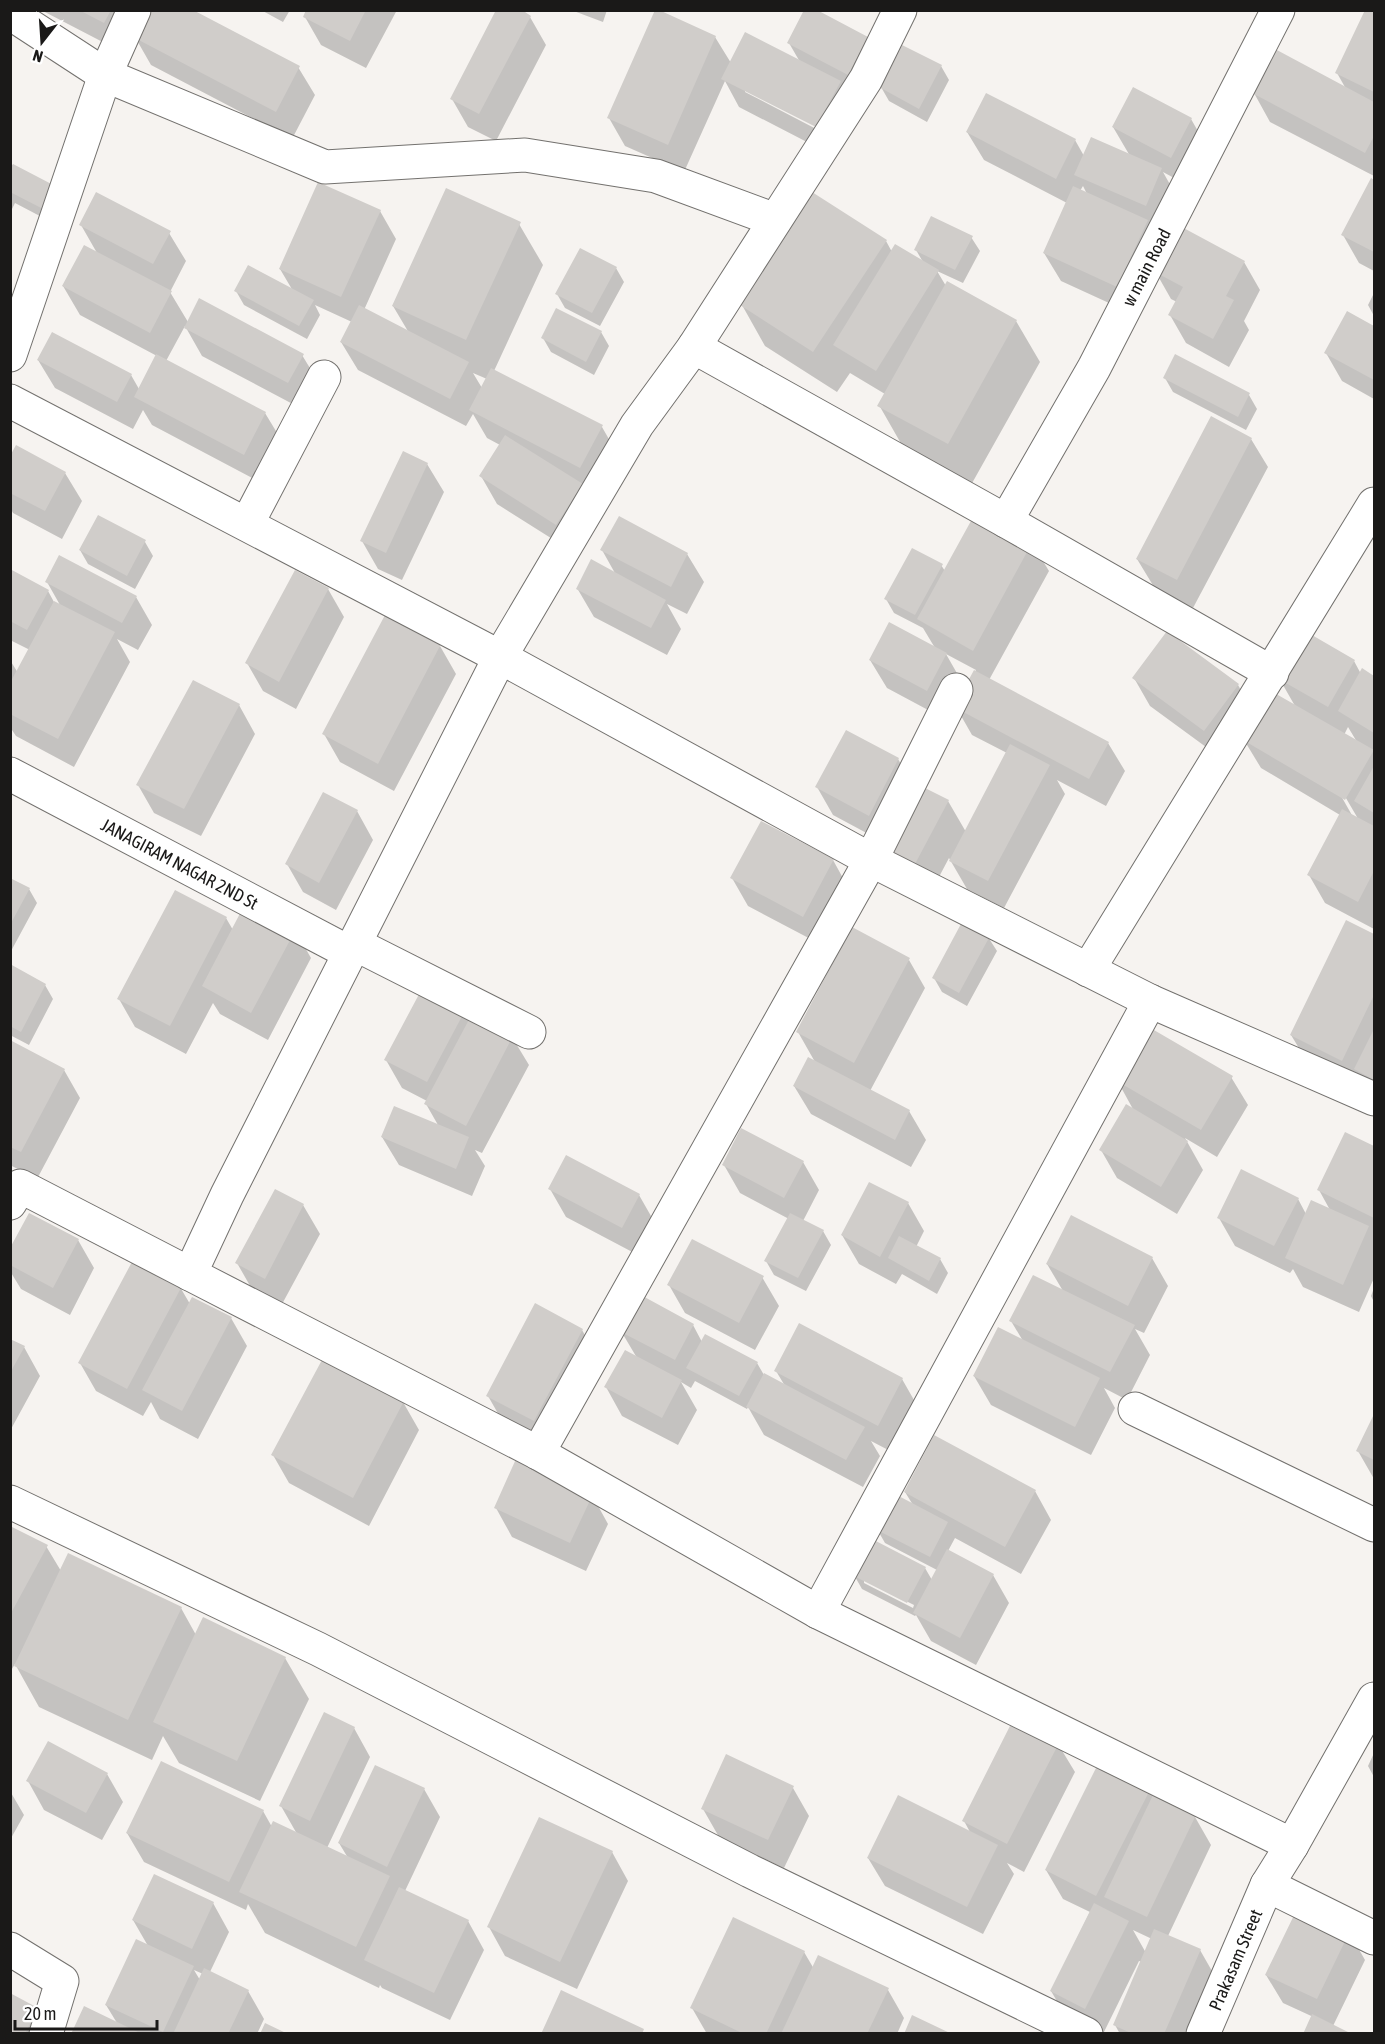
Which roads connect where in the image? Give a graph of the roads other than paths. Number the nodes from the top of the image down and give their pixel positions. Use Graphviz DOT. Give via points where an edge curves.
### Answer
graph roads {
  1 [pos="134,10"];
  2 [pos="900,10"];
  3 [pos="1278,10"];
  4 [pos="10,13"];
  5 [pos="105,75"];
  6 [pos="776,220"];
  7 [pos="694,347"];
  8 [pos="10,355"];
  9 [pos="324,377"];
  10 [pos="10,401"];
  11 [pos="1374,504"];
  12 [pos="1006,521"];
  13 [pos="247,524"];
  14 [pos="500,657"];
  15 [pos="1272,673"];
  16 [pos="957,690"];
  17 [pos="10,774"];
  18 [pos="871,860"];
  19 [pos="352,948"];
  20 [pos="1088,970"];
  21 [pos="1150,1000"];
  22 [pos="529,1032"];
  23 [pos="1374,1099"];
  24 [pos="10,1203"];
  25 [pos="190,1274"];
  26 [pos="1135,1409"];
  27 [pos="538,1453"];
  28 [pos="10,1502"];
  29 [pos="1374,1525"];
  30 [pos="818,1612"];
  31 [pos="1374,1699"];
  32 [pos="1292,1845"];
  33 [pos="1267,1885"];
  34 [pos="1374,1938"];
  35 [pos="10,1949"];
  36 [pos="46,2034"];
  37 [pos="1086,2034"];
  38 [pos="1203,2034"];
  1 -- 5 [label="street"];
  2 -- 6 [label="street" via="866,79"];
  3 -- 12 [label="street, w main Road" via="1094,368"];
  4 -- 5 [label="street"];
  5 -- 6 [label="street" via="325,167 525,155 656,176"];
  5 -- 8 [label="street"];
  6 -- 7 [label="street"];
  7 -- 12 [label="street"];
  7 -- 14 [label="street" via="637,425"];
  9 -- 13 [label="street"];
  10 -- 13 [label="street"];
  11 -- 15 [label="street"];
  12 -- 15 [label="street"];
  13 -- 14 [label="street"];
  14 -- 18 [label="street"];
  14 -- 19 [label="street"];
  15 -- 20 [label="street"];
  16 -- 18 [label="street"];
  17 -- 19 [label="street, JANAGIRAM NAGAR 2ND St"];
  18 -- 20 [label="street"];
  18 -- 27 [label="street"];
  19 -- 22 [label="street, JANAGIRAM NAGAR 2ND St"];
  19 -- 25 [label="street"];
  20 -- 21 [label="street"];
  21 -- 23 [label="street"];
  21 -- 30 [label="street"];
  24 -- 25 [label="street" via="20,1186"];
  25 -- 27 [label="street"];
  26 -- 29 [label="street"];
  27 -- 30 [label="street"];
  28 -- 37 [label="street" via="318,1649 750,1871"];
  30 -- 32 [label="street"];
  31 -- 32 [label="street, Prakasam Street"];
  32 -- 33 [label="street, Prakasam Street"];
  33 -- 34 [label="street"];
  33 -- 38 [label="street, Prakasam Street"];
  35 -- 36 [label="street" via="62,1981"];
}
